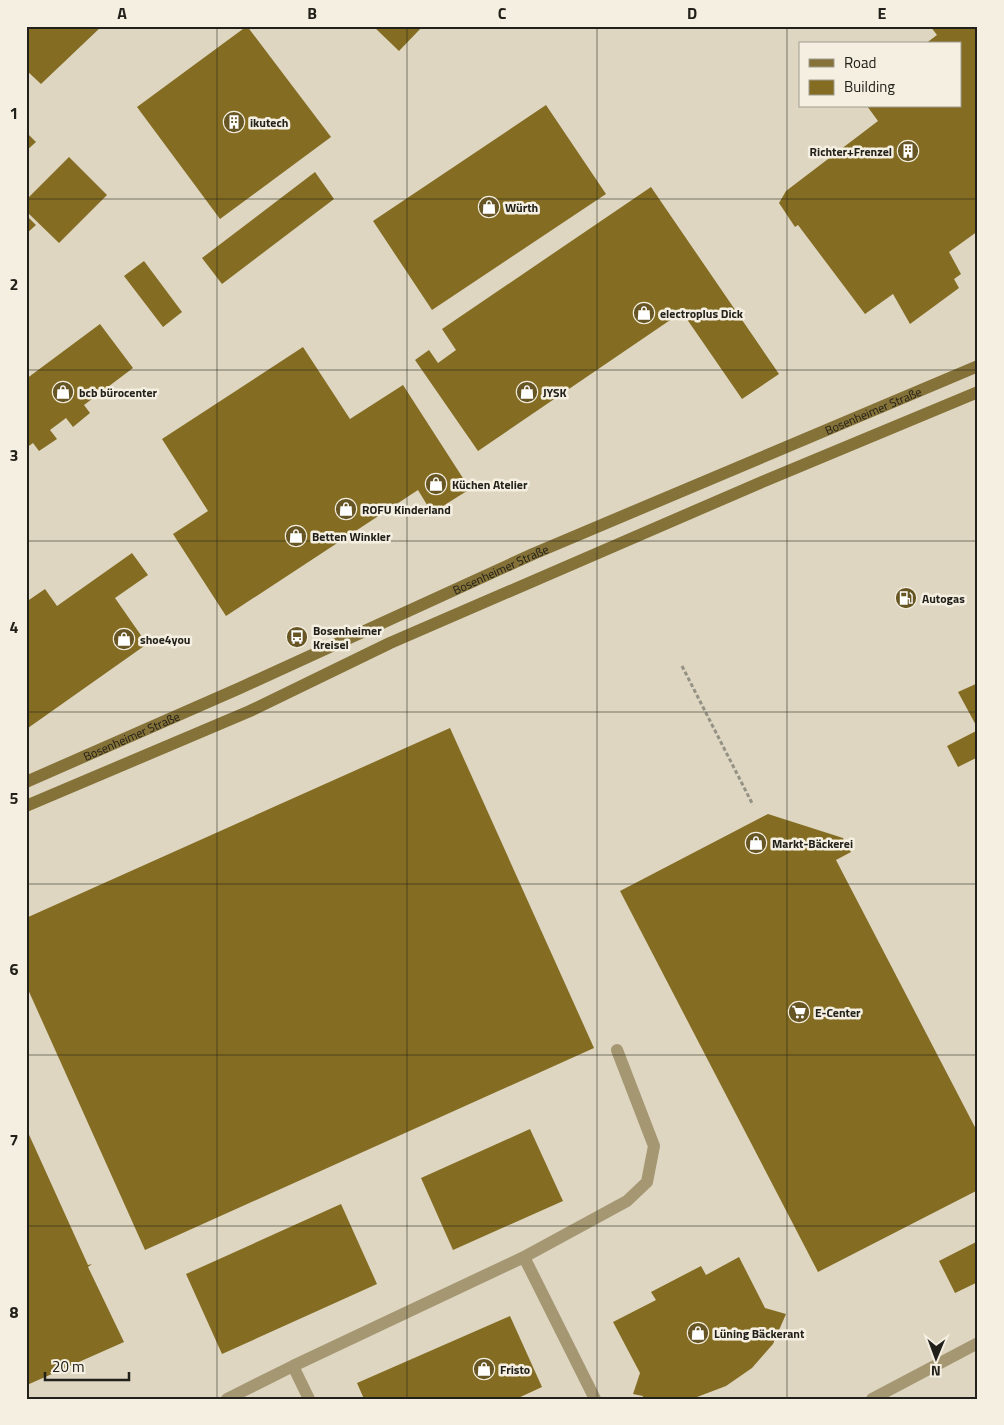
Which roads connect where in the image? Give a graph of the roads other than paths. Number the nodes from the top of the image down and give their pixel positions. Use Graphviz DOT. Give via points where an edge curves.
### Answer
graph roads {
  1 [pos="978,366"];
  2 [pos="978,392"];
  3 [pos="26,782"];
  4 [pos="26,806"];
  5 [pos="617,1050"];
  6 [pos="524,1258"];
  7 [pos="978,1343"];
  8 [pos="293,1366"];
  9 [pos="227,1399"];
  10 [pos="309,1399"];
  11 [pos="595,1399"];
  12 [pos="872,1399"];
  1 -- 3 [label="street, Bosenheimer Straße" via="533,554"];
  2 -- 4 [label="street, Bosenheimer Straße" via="390,643 250,711"];
  5 -- 6 [label="street" via="654,1146 647,1182 627,1201"];
  6 -- 8 [label="street"];
  6 -- 11 [label="street"];
  7 -- 12 [label="street"];
  8 -- 9 [label="street"];
  8 -- 10 [label="street"];
}
